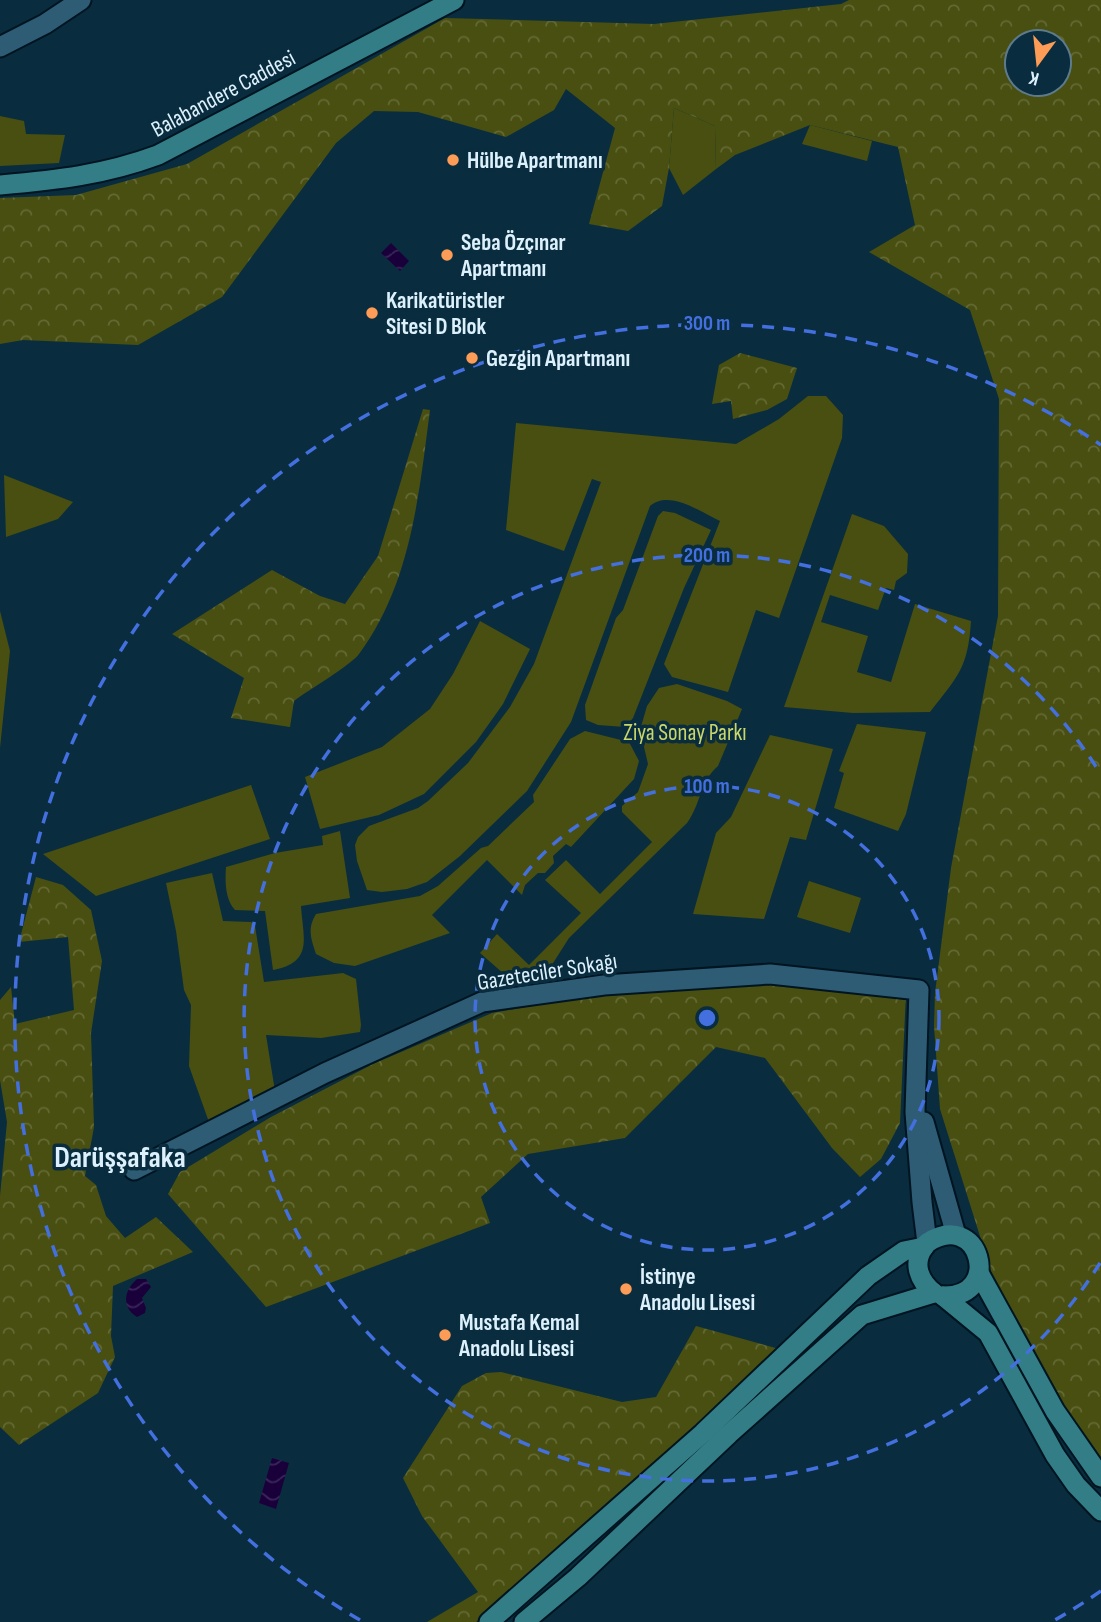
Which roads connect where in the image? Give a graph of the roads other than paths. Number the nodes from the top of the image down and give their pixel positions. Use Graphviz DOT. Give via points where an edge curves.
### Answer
graph roads {
  1 [pos="81,0"];
  2 [pos="454,0"];
  3 [pos="0,47"];
  4 [pos="0,185"];
  5 [pos="917,1097"];
  6 [pos="134,1170"];
  7 [pos="956,1235"];
  8 [pos="926,1245"];
  9 [pos="979,1273"];
  10 [pos="939,1294"];
  11 [pos="1101,1478"];
  12 [pos="1101,1511"];
  13 [pos="489,1622"];
  14 [pos="524,1622"];
  1 -- 3 [label="street"];
  2 -- 4 [label="main road, Balabandere Caddesi" via="158,155 91,176"];
  5 -- 6 [label="street, Gazeteciler Sokağı" via="919,990 770,974 604,985 482,1002 325,1073"];
  5 -- 7 [label="street"];
  5 -- 8 [label="street"];
  7 -- 8 [label="main road" via="946,1234"];
  7 -- 9 [label="main road" via="978,1254"];
  8 -- 10 [label="main road" via="918,1269 926,1287"];
  8 -- 13 [label="main road" via="904,1251 868,1276 703,1433"];
  9 -- 10 [label="main road" via="969,1289 953,1296"];
  9 -- 11 [label="main road" via="1055,1411"];
  10 -- 12 [label="main road" via="988,1333 1055,1455"];
  10 -- 14 [label="main road" via="862,1315"];
}
